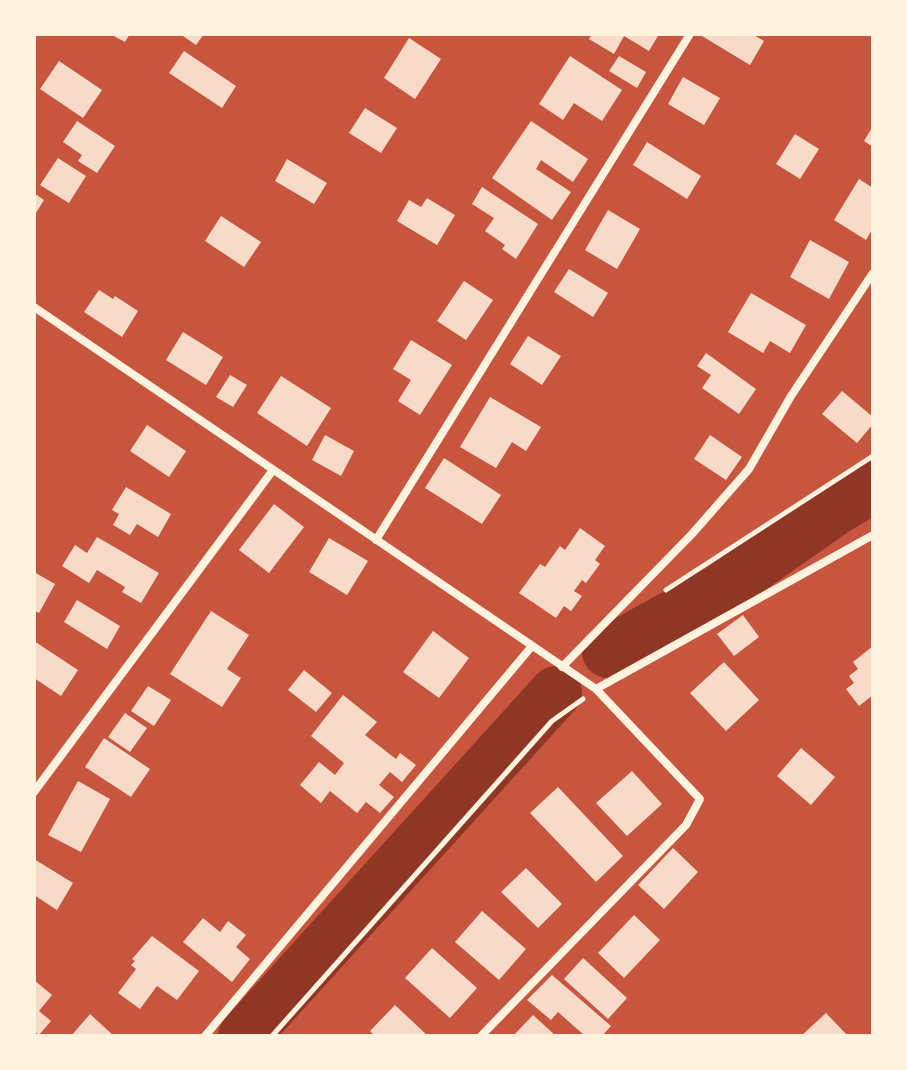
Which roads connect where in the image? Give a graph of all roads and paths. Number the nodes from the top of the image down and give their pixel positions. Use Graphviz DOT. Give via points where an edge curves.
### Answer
graph roads {
  1 [pos="690,34"];
  2 [pos="873,273"];
  3 [pos="34,307"];
  4 [pos="873,456"];
  5 [pos="273,470"];
  6 [pos="873,535"];
  7 [pos="376,540"];
  8 [pos="655,597"];
  9 [pos="532,646"];
  10 [pos="562,667"];
  11 [pos="596,689"];
  12 [pos="34,792"];
  13 [pos="205,1036"];
  14 [pos="272,1036"];
  15 [pos="481,1036"];
  1 -- 7 [label="street"];
  2 -- 10 [label="street" via="749,469"];
  3 -- 5 [label="street"];
  4 -- 8 [label="path"];
  5 -- 7 [label="street"];
  5 -- 12 [label="street"];
  6 -- 11 [label="street"];
  7 -- 9 [label="street"];
  9 -- 10 [label="street"];
  9 -- 13 [label="street"];
  10 -- 11 [label="street"];
  11 -- 14 [label="path" via="552,721"];
  11 -- 15 [label="street" via="700,799 686,825"];
}
